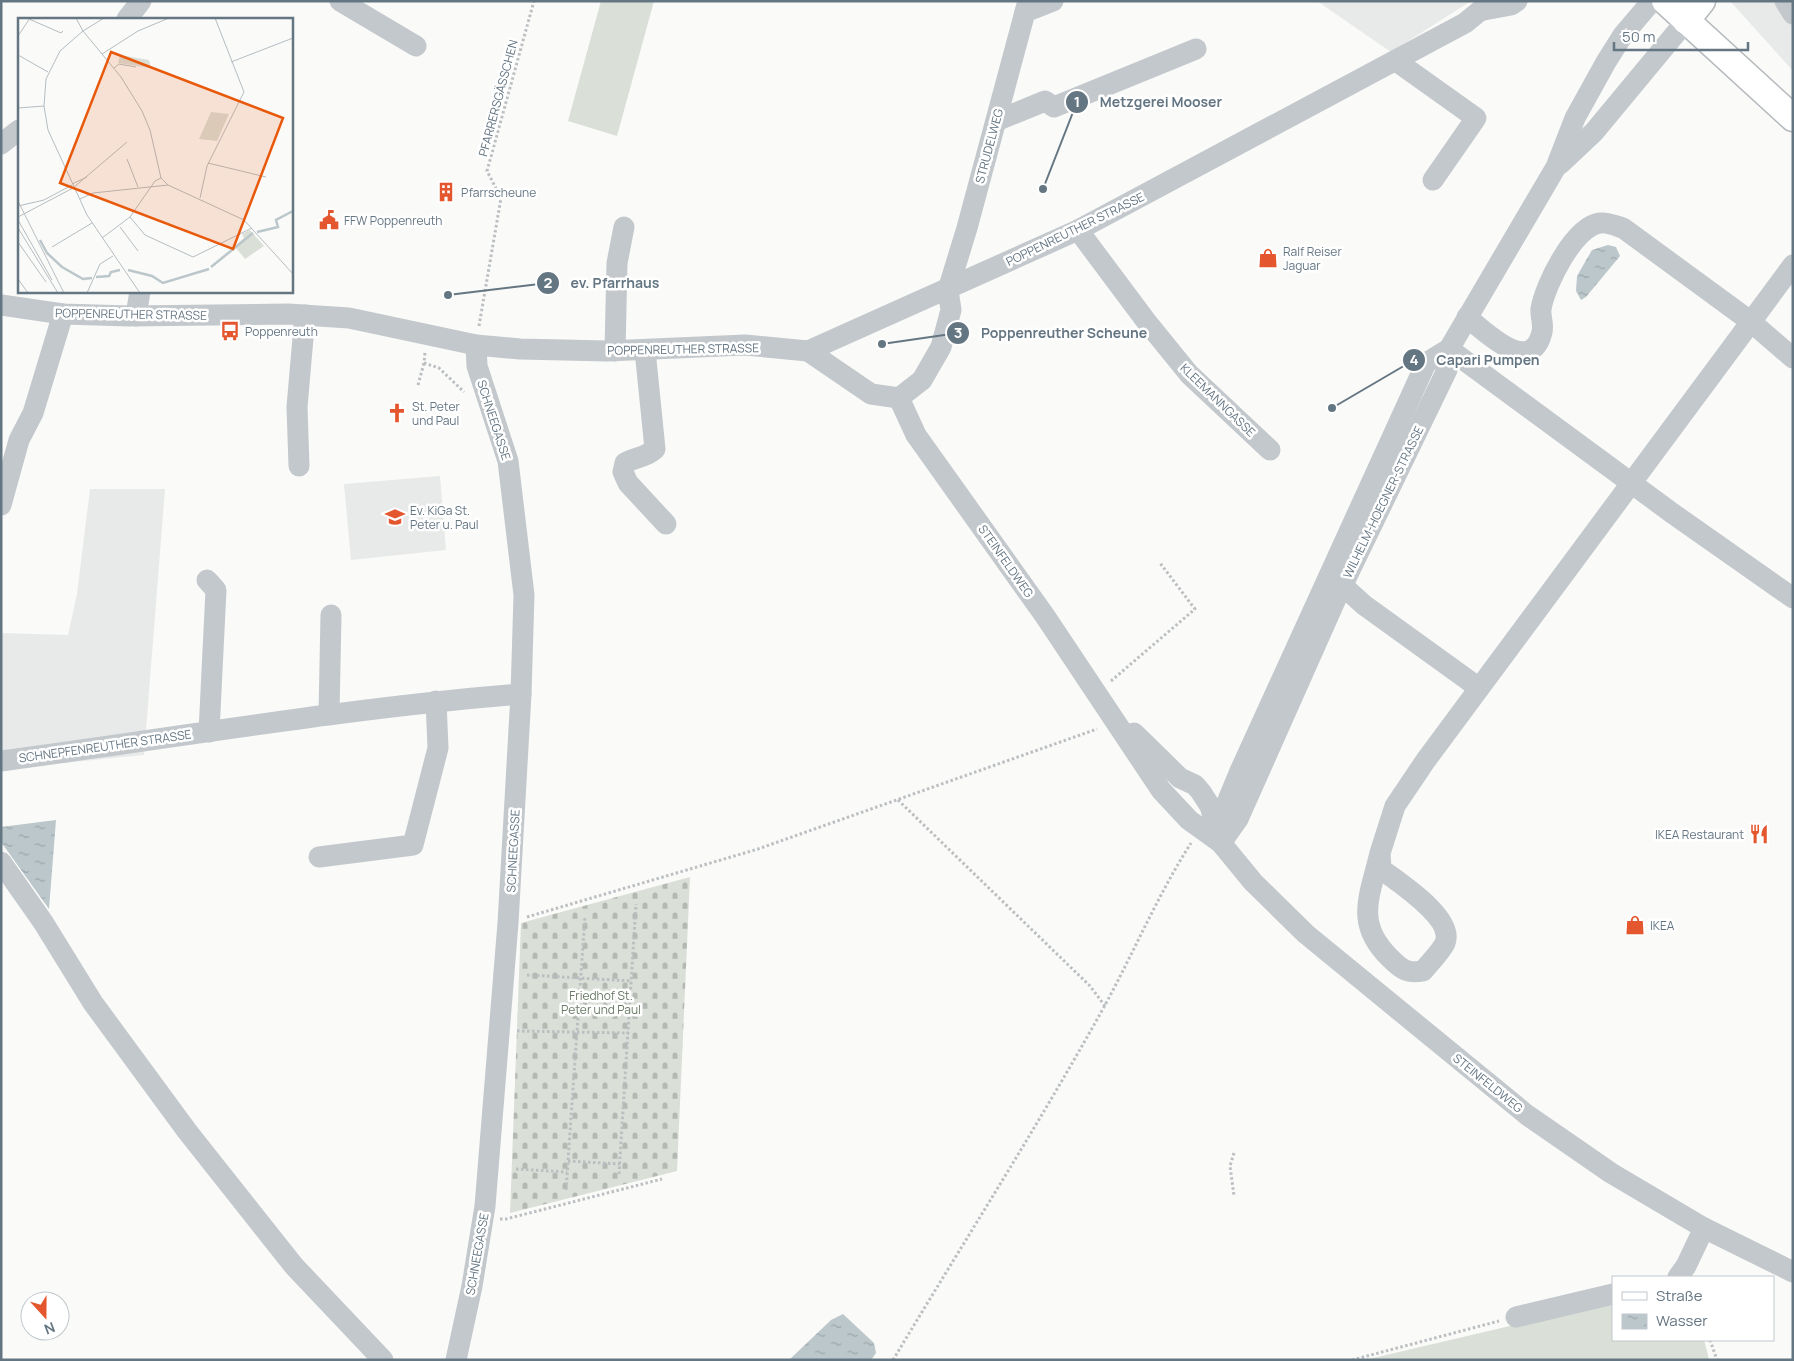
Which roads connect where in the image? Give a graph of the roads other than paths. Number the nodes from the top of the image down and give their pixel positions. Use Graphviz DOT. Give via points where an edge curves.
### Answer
graph roads {
  1 [pos="141,1"];
  2 [pos="340,1"];
  3 [pos="1053,1"];
  4 [pos="1516,1"];
  5 [pos="1652,1"];
  6 [pos="1665,1"];
  7 [pos="1785,1"];
  8 [pos="1488,5"];
  9 [pos="1026,7"];
  10 [pos="1694,11"];
  11 [pos="1793,14"];
  12 [pos="128,18"];
  13 [pos="416,46"];
  14 [pos="1196,49"];
  15 [pos="1396,61"];
  16 [pos="1793,118"];
  17 [pos="996,121"];
  18 [pos="18,131"];
  19 [pos="1,144"];
  20 [pos="1556,167"];
  21 [pos="1433,180"];
  22 [pos="624,227"];
  23 [pos="1078,230"];
  24 [pos="1793,265"];
  25 [pos="948,290"];
  26 [pos="140,292"];
  27 [pos="1,305"];
  28 [pos="63,314"];
  29 [pos="305,315"];
  30 [pos="136,316"];
  31 [pos="1467,317"];
  32 [pos="1750,321"];
  33 [pos="476,345"];
  34 [pos="1449,349"];
  35 [pos="646,350"];
  36 [pos="615,351"];
  37 [pos="808,351"];
  38 [pos="1793,358"];
  39 [pos="899,398"];
  40 [pos="1270,450"];
  41 [pos="299,466"];
  42 [pos="1631,483"];
  43 [pos="1,504"];
  44 [pos="666,524"];
  45 [pos="207,580"];
  46 [pos="1333,592"];
  47 [pos="1793,598"];
  48 [pos="331,615"];
  49 [pos="1479,688"];
  50 [pos="521,694"];
  51 [pos="436,701"];
  52 [pos="329,714"];
  53 [pos="1117,722"];
  54 [pos="209,732"];
  55 [pos="1,761"];
  56 [pos="1221,843"];
  57 [pos="1380,853"];
  58 [pos="319,856"];
  59 [pos="1,862"];
  60 [pos="1704,1228"];
  61 [pos="1793,1272"];
  62 [pos="1679,1276"];
  63 [pos="1612,1294"];
  64 [pos="1516,1317"];
  65 [pos="383,1360"];
  66 [pos="456,1360"];
  1 -- 12 [label="street"];
  2 -- 13 [label="street"];
  3 -- 9 [label="street"];
  4 -- 8 [label="street"];
  5 -- 20 [label="street, WILHELM-HOEGNER-STRASSE" via="1623,35 1606,62 1575,118"];
  6 -- 10 [label="main road"];
  7 -- 11 [label="street"];
  8 -- 15 [label="street, POPPENREUTHER STRASSE" via="1465,23"];
  9 -- 17 [label="street, STRUDELWEG"];
  10 -- 16 [label="main road"];
  10 -- 20 [label="street, WILHELM-HOEGNER-STRASSE" via="1594,132"];
  14 -- 17 [label="street" via="1054,107 1045,101"];
  15 -- 21 [label="street" via="1476,118"];
  15 -- 23 [label="street, POPPENREUTHER STRASSE"];
  17 -- 25 [label="street, STRUDELWEG"];
  18 -- 19 [label="street"];
  20 -- 31 [label="street, WILHELM-HOEGNER-STRASSE"];
  22 -- 36 [label="street" via="616,264"];
  23 -- 25 [label="street, POPPENREUTHER STRASSE"];
  23 -- 40 [label="street, KLEEMANNGASSE" via="1189,374"];
  24 -- 32 [label="street"];
  25 -- 37 [label="street, POPPENREUTHER STRASSE"];
  25 -- 39 [label="street" via="951,310 941,347 922,380"];
  26 -- 30 [label="street"];
  27 -- 28 [label="street, POPPENREUTHER STRASSE"];
  28 -- 30 [label="street, POPPENREUTHER STRASSE"];
  28 -- 43 [label="street" via="33,414 18,440"];
  29 -- 30 [label="street, POPPENREUTHER STRASSE"];
  29 -- 33 [label="street, POPPENREUTHER STRASSE" via="348,318"];
  29 -- 41 [label="street" via="297,401"];
  31 -- 32 [label="street" via="1503,347 1516,352 1530,349 1538,342 1543,330 1541,310 1547,287 1573,243 1591,226 1601,223 1623,228"];
  31 -- 34 [label="street, WILHELM-HOEGNER-STRASSE"];
  32 -- 38 [label="street"];
  32 -- 42 [label="street"];
  33 -- 36 [label="street, POPPENREUTHER STRASSE"];
  33 -- 50 [label="street, SCHNEEGASSE" via="477,366 508,461 514,504 524,595"];
  34 -- 42 [label="street"];
  34 -- 46 [label="street, WILHELM-HOEGNER-STRASSE" via="1447,370"];
  35 -- 36 [label="street, POPPENREUTHER STRASSE"];
  35 -- 37 [label="street, POPPENREUTHER STRASSE" via="745,345"];
  35 -- 44 [label="street" via="655,449 649,455 625,463 623,472 628,483"];
  37 -- 39 [label="street" via="871,394"];
  39 -- 53 [label="street, STEINFELDWEG" via="916,435"];
  42 -- 47 [label="street"];
  42 -- 49 [label="street"];
  45 -- 54 [label="street, SCHNEPFENREUTHER STRASSE" via="216,590"];
  46 -- 49 [label="street" via="1364,605"];
  46 -- 56 [label="street, WILHELM-HOEGNER-STRASSE" via="1238,819"];
  48 -- 52 [label="street"];
  49 -- 57 [label="street" via="1395,806"];
  50 -- 51 [label="street, SCHNEPFENREUTHER STRASSE"];
  50 -- 66 [label="street, SCHNEEGASSE" via="508,922 482,1218"];
  51 -- 52 [label="street, SCHNEPFENREUTHER STRASSE"];
  51 -- 58 [label="street" via="438,748 413,845"];
  52 -- 54 [label="street, SCHNEPFENREUTHER STRASSE"];
  53 -- 56 [label="street, STEINFELDWEG" via="1161,790 1188,820"];
  53 -- 56 [label="street, STEINFELDWEG" via="1134,733 1180,778 1195,785 1210,806"];
  54 -- 55 [label="street, SCHNEPFENREUTHER STRASSE"];
  56 -- 60 [label="street, STEINFELDWEG" via="1253,882 1306,934 1527,1115 1611,1173"];
  57 -- 57 [label="street" via="1381,869 1439,916 1446,929 1446,942 1423,971 1411,973 1400,968 1379,947 1369,931 1366,914"];
  59 -- 65 [label="street" via="93,1003 187,1131 294,1266"];
  60 -- 61 [label="street, STEINFELDWEG"];
  60 -- 62 [label="street"];
  63 -- 64 [label="street"];
}
